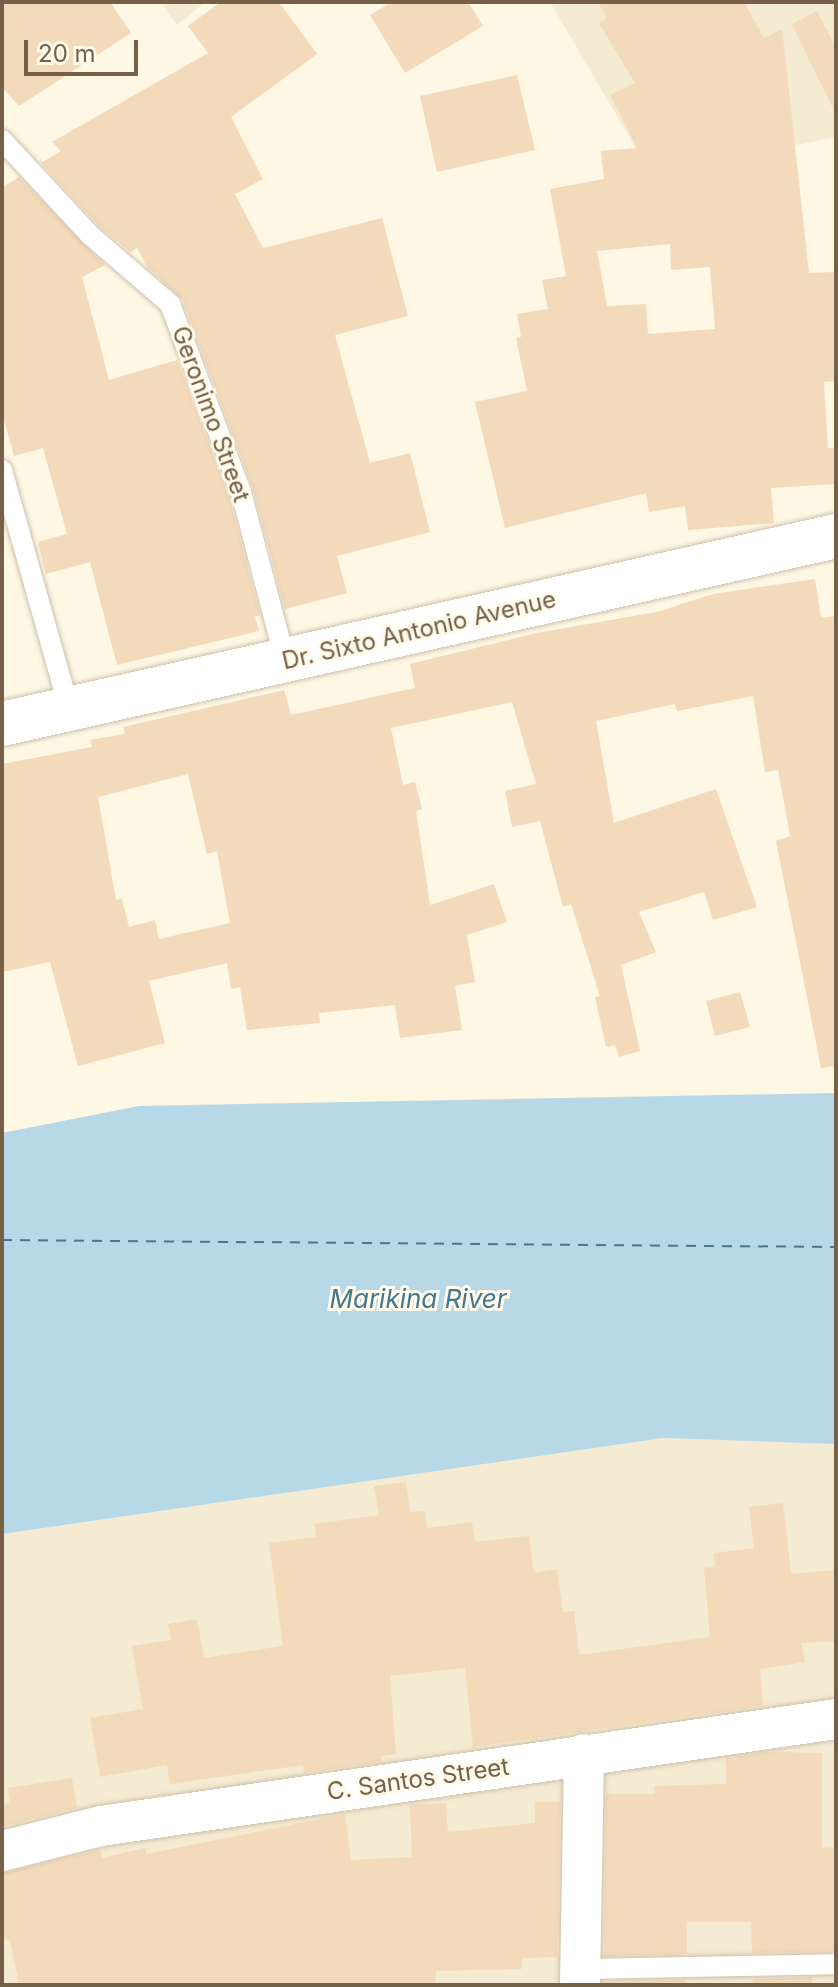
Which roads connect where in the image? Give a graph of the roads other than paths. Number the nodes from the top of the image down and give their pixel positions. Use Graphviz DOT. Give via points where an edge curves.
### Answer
graph roads {
  1 [pos="2,140"];
  2 [pos="2,470"];
  3 [pos="836,536"];
  4 [pos="285,660"];
  5 [pos="69,709"];
  6 [pos="2,724"];
  7 [pos="836,1719"];
  8 [pos="584,1754"];
  9 [pos="2,1851"];
  10 [pos="836,1964"];
  11 [pos="581,1977"];
  1 -- 4 [label="lane, Geronimo Street" via="90,235 170,304 241,492"];
  2 -- 5 [label="lane"];
  3 -- 4 [label="main road, Dr. Sixto Antonio Avenue"];
  4 -- 5 [label="main road, Dr. Sixto Antonio Avenue"];
  5 -- 6 [label="main road, Dr. Sixto Antonio Avenue"];
  7 -- 8 [label="street, C. Santos Street"];
  8 -- 9 [label="street, C. Santos Street" via="101,1826"];
  8 -- 11 [label="street"];
  10 -- 11 [label="lane"];
}
